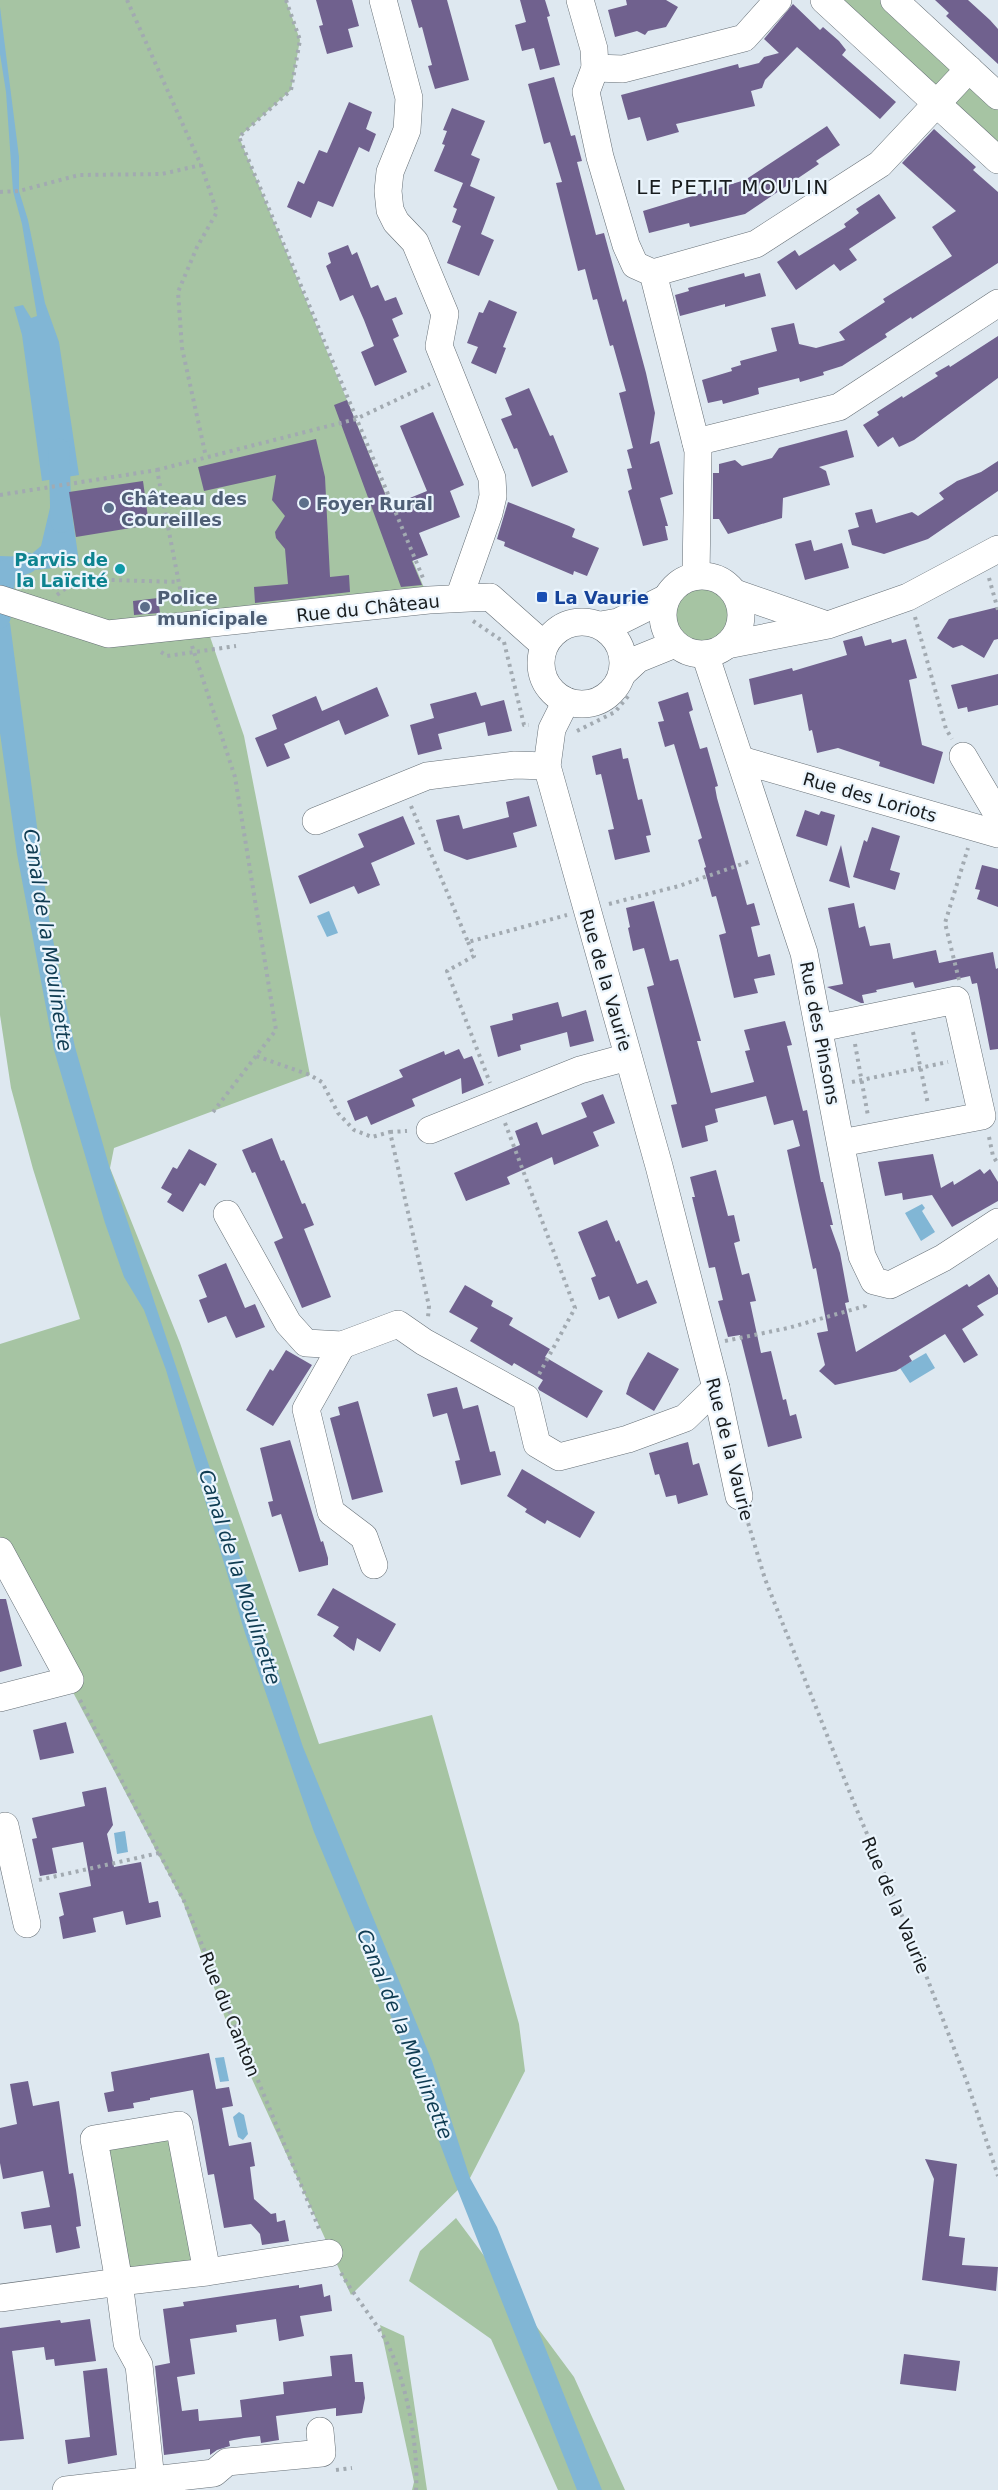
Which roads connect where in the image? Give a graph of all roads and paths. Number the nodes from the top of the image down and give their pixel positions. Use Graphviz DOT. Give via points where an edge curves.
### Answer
graph roads {
  1 [pos="127,0"];
  2 [pos="286,0"];
  3 [pos="383,0"];
  4 [pos="580,0"];
  5 [pos="778,0"];
  6 [pos="824,0"];
  7 [pos="894,0"];
  8 [pos="595,68"];
  9 [pos="969,69"];
  10 [pos="998,96"];
  11 [pos="937,104"];
  12 [pos="998,160"];
  13 [pos="201,165"];
  14 [pos="0,192"];
  15 [pos="653,273"];
  16 [pos="998,303"];
  17 [pos="450,375"];
  18 [pos="356,419"];
  19 [pos="696,442"];
  20 [pos="206,457"];
  21 [pos="157,470"];
  22 [pos="0,495"];
  23 [pos="989,553"];
  24 [pos="696,576"];
  25 [pos="179,582"];
  26 [pos="735,593"];
  27 [pos="908,597"];
  28 [pos="666,598"];
  29 [pos="0,599"];
  30 [pos="429,600"];
  31 [pos="44,604"];
  32 [pos="465,608"];
  33 [pos="998,610"];
  34 [pos="601,625"];
  35 [pos="828,625"];
  36 [pos="191,639"];
  37 [pos="675,644"];
  38 [pos="244,645"];
  39 [pos="544,645"];
  40 [pos="155,648"];
  41 [pos="716,650"];
  42 [pos="629,680"];
  43 [pos="566,701"];
  44 [pos="552,729"];
  45 [pos="963,756"];
  46 [pos="741,760"];
  47 [pos="547,766"];
  48 [pos="316,821"];
  49 [pos="989,824"];
  50 [pos="468,942"];
  51 [pos="956,1000"];
  52 [pos="908,1010"];
  53 [pos="850,1022"];
  54 [pos="820,1028"];
  55 [pos="256,1056"];
  56 [pos="628,1057"];
  57 [pos="969,1057"];
  58 [pos="921,1068"];
  59 [pos="862,1081"];
  60 [pos="830,1086"];
  61 [pos="498,1104"];
  62 [pos="213,1112"];
  63 [pos="982,1116"];
  64 [pos="932,1126"];
  65 [pos="430,1130"];
  66 [pos="872,1137"];
  67 [pos="841,1143"];
  68 [pos="998,1164"];
  69 [pos="227,1214"];
  70 [pos="998,1222"];
  71 [pos="874,1281"];
  72 [pos="424,1342"];
  73 [pos="342,1345"];
  74 [pos="704,1346"];
  75 [pos="716,1388"];
  76 [pos="526,1398"];
  77 [pos="739,1496"];
  78 [pos="0,1551"];
  79 [pos="374,1565"];
  80 [pos="70,1680"];
  81 [pos="0,1698"];
  82 [pos="0,1827"];
  83 [pos="159,1853"];
  84 [pos="18,1884"];
  85 [pos="27,1924"];
  86 [pos="998,2176"];
  87 [pos="329,2253"];
  88 [pos="207,2272"];
  89 [pos="119,2282"];
  90 [pos="0,2298"];
  91 [pos="320,2430"];
  92 [pos="151,2485"];
  93 [pos="66,2490"];
  94 [pos="416,2490"];
  1 -- 13 [label="path"];
  2 -- 18 [label="path" via="300,40 291,90 239,137"];
  3 -- 17 [label="street" via="410,111 407,130 390,172 390,210 415,242 445,314 439,346"];
  4 -- 8 [label="street" via="594,48"];
  5 -- 8 [label="street" via="744,38 623,69"];
  6 -- 11 [label="street"];
  7 -- 9 [label="street"];
  8 -- 15 [label="street" via="586,92 600,157 635,265"];
  9 -- 10 [label="street"];
  9 -- 11 [label="street"];
  11 -- 12 [label="street"];
  11 -- 15 [label="street" via="880,164 756,244"];
  13 -- 14 [label="path" via="162,174 80,175"];
  13 -- 20 [label="path" via="216,212 178,292 183,348"];
  15 -- 19 [label="street"];
  16 -- 19 [label="street" via="839,407"];
  17 -- 18 [label="path"];
  17 -- 32 [label="street" via="492,478 494,496"];
  18 -- 20 [label="path"];
  18 -- 30 [label="path"];
  19 -- 24 [label="street"];
  20 -- 21 [label="path"];
  21 -- 22 [label="path"];
  21 -- 25 [label="path"];
  23 -- 27 [label="street"];
  23 -- 33 [label="path"];
  24 -- 26 [label="street" via="718,579"];
  24 -- 28 [label="street" via="673,588"];
  25 -- 31 [label="path" via="78,579"];
  25 -- 36 [label="path"];
  26 -- 35 [label="street"];
  26 -- 41 [label="street" via="741,621 733,638"];
  27 -- 35 [label="street"];
  27 -- 45 [label="path" via="946,729"];
  28 -- 34 [label="street" via="618,622"];
  28 -- 37 [label="street" via="663,622"];
  29 -- 31 [label="street, Rue du Château"];
  30 -- 32 [label="street, Rue du Château"];
  30 -- 36 [label="street, Rue du Château"];
  31 -- 36 [label="street, Rue du Château" via="108,634"];
  32 -- 39 [label="street, Rue du Château" via="490,597"];
  32 -- 44 [label="path" via="504,642 524,725"];
  34 -- 39 [label="street" via="575,621 557,630"];
  34 -- 42 [label="street" via="620,645"];
  35 -- 41 [label="street"];
  36 -- 38 [label="path"];
  36 -- 40 [label="path" via="167,656"];
  36 -- 55 [label="path" via="235,777 276,1030"];
  37 -- 41 [label="street" via="685,651"];
  37 -- 42 [label="street" via="638,659"];
  39 -- 43 [label="street" via="540,658 544,678 555,694"];
  41 -- 46 [label="street, Rue des Pinsons"];
  42 -- 43 [label="street" via="601,699 580,704"];
  42 -- 44 [label="path" via="615,712 573,733"];
  43 -- 44 [label="street, Rue de la Vaurie"];
  44 -- 47 [label="street, Rue de la Vaurie"];
  45 -- 49 [label="street"];
  46 -- 49 [label="street, Rue des Loriots"];
  46 -- 54 [label="street, Rue des Pinsons" via="804,953"];
  47 -- 48 [label="street" via="515,765 427,776"];
  47 -- 56 [label="street, Rue de la Vaurie"];
  49 -- 51 [label="path" via="945,923 961,990"];
  50 -- 61 [label="path" via="474,956 447,971"];
  51 -- 52 [label="street"];
  51 -- 57 [label="street"];
  52 -- 53 [label="street"];
  52 -- 58 [label="path"];
  53 -- 54 [label="street"];
  53 -- 59 [label="path"];
  54 -- 60 [label="street, Rue des Pinsons"];
  55 -- 62 [label="path"];
  55 -- 72 [label="path" via="322,1082 338,1113 354,1130 372,1137 390,1132 429,1306"];
  56 -- 61 [label="street" via="580,1070"];
  56 -- 74 [label="street, Rue de la Vaurie"];
  57 -- 58 [label="path"];
  57 -- 63 [label="street"];
  58 -- 59 [label="path"];
  58 -- 64 [label="path"];
  59 -- 60 [label="path"];
  59 -- 66 [label="path"];
  60 -- 67 [label="street, Rue des Pinsons"];
  61 -- 65 [label="street"];
  61 -- 76 [label="path" via="575,1308"];
  63 -- 64 [label="street"];
  63 -- 68 [label="path"];
  64 -- 66 [label="street"];
  66 -- 67 [label="street"];
  67 -- 71 [label="street, Rue des Pinsons" via="862,1256"];
  69 -- 73 [label="street" via="288,1323 306,1343"];
  70 -- 71 [label="street" via="943,1258 890,1285"];
  71 -- 74 [label="path" via="865,1306"];
  72 -- 73 [label="street" via="398,1324"];
  72 -- 76 [label="street"];
  73 -- 79 [label="street" via="306,1409 331,1512 364,1537"];
  74 -- 75 [label="street, Rue de la Vaurie"];
  75 -- 76 [label="street" via="685,1418 628,1439 559,1457 537,1444"];
  75 -- 77 [label="street, Rue de la Vaurie"];
  77 -- 86 [label="path, Rue de la Vaurie" via="765,1579 926,1976"];
  78 -- 80 [label="street"];
  80 -- 81 [label="street"];
  80 -- 83 [label="path, Rue du Canton"];
  82 -- 84 [label="street" via="5,1826"];
  83 -- 84 [label="path"];
  83 -- 87 [label="path, Rue du Canton" via="184,1901"];
  84 -- 85 [label="street"];
  87 -- 88 [label="street"];
  87 -- 94 [label="path, Rue du Canton" via="383,2336 404,2388"];
  88 -- 89 [label="street"];
  88 -- 89 [label="street" via="179,2125 94,2139"];
  89 -- 90 [label="street"];
  89 -- 92 [label="street" via="127,2343 139,2365"];
  91 -- 92 [label="street" via="322,2453 227,2462 214,2474"];
  92 -- 93 [label="street"];
}
